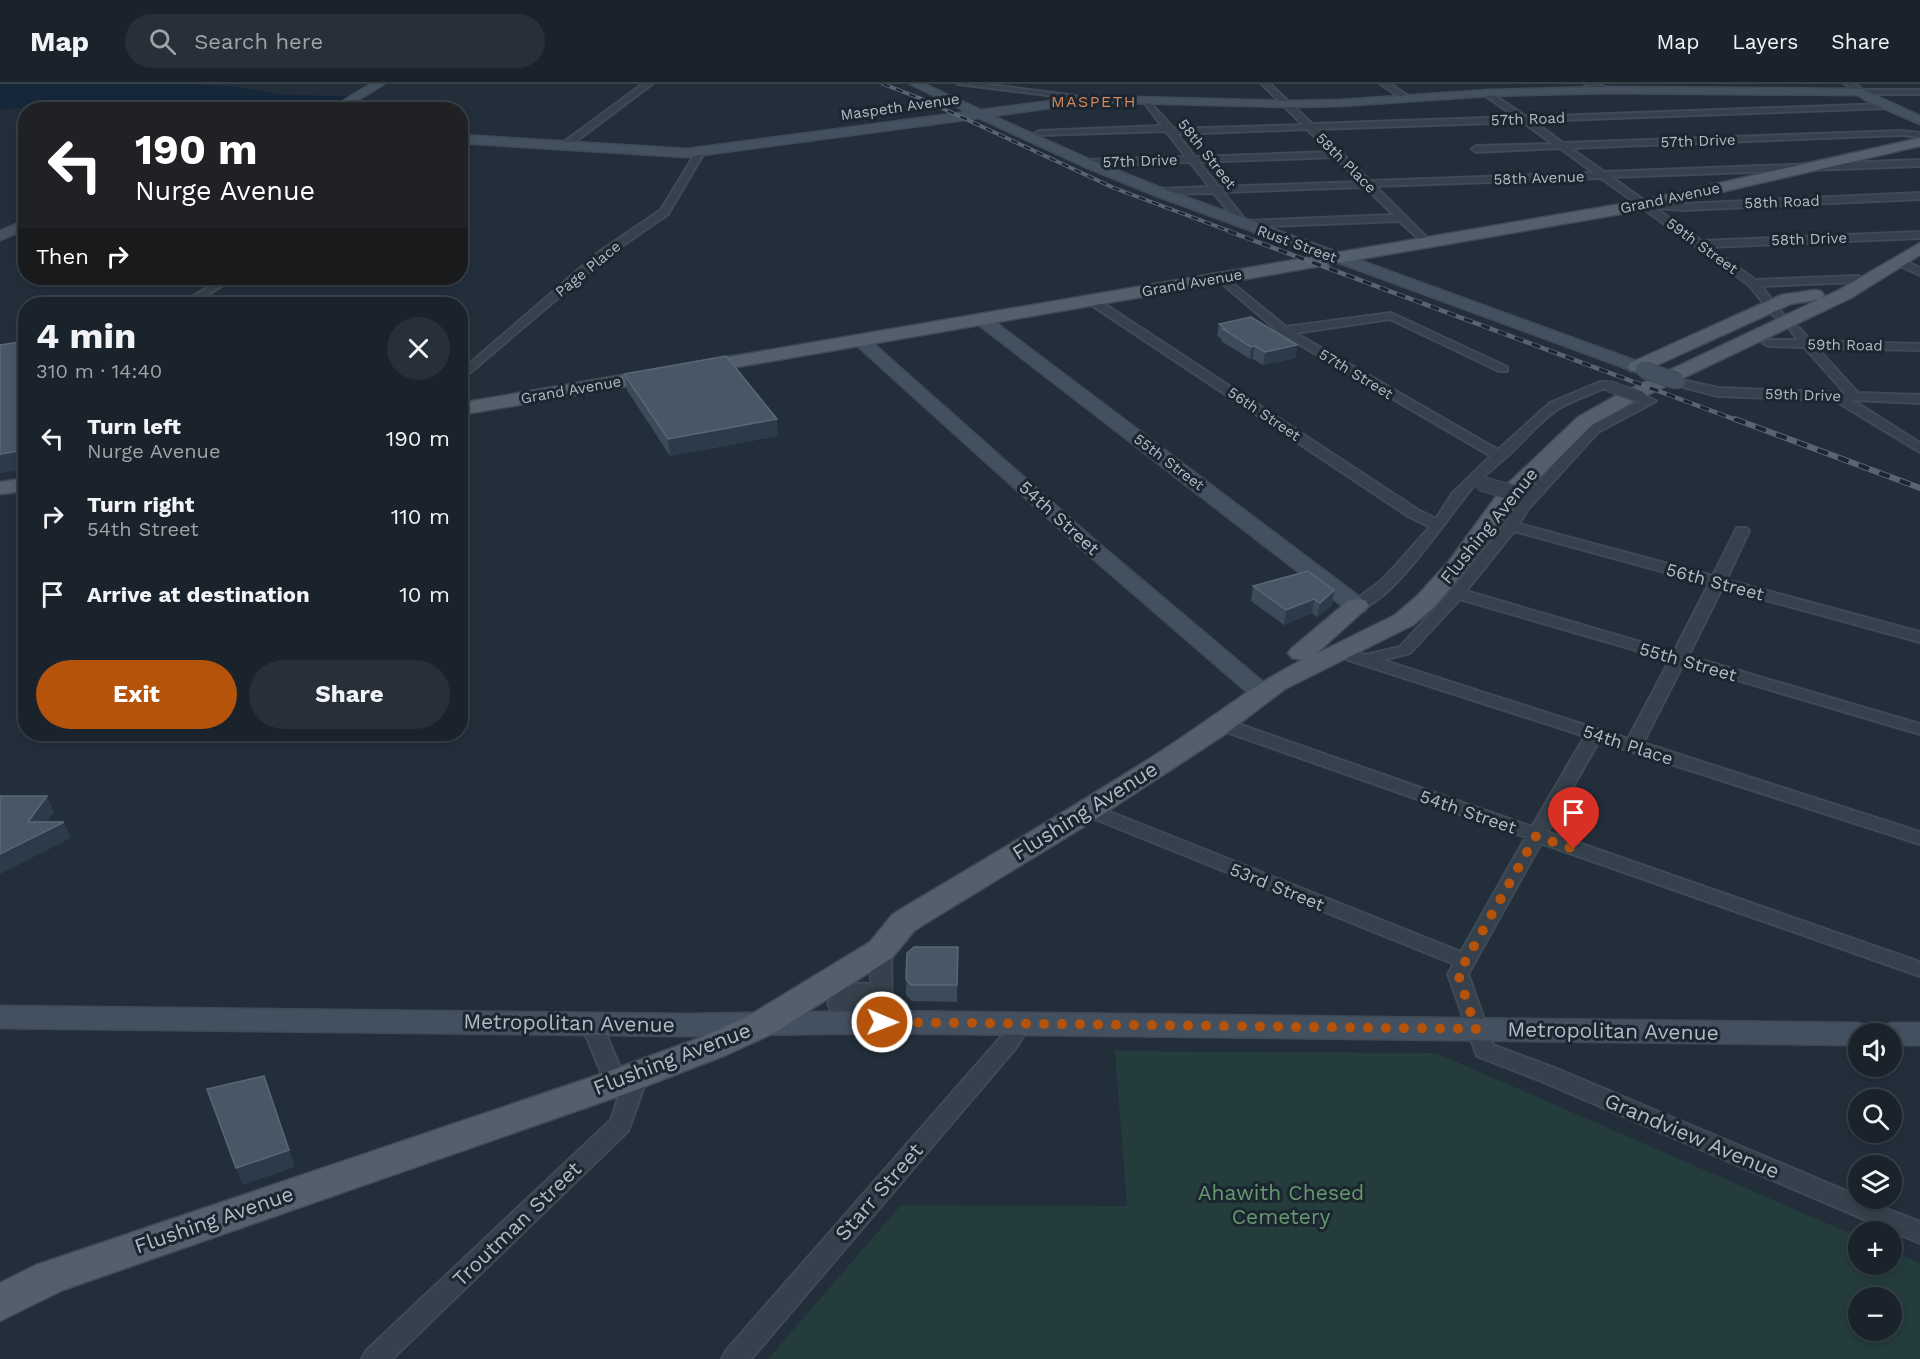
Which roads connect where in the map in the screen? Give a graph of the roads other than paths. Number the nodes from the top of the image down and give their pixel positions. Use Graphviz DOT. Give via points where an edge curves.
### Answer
graph roads {
  1 [pos="379,84"];
  2 [pos="648,84"];
  3 [pos="915,84"];
  4 [pos="962,84"];
  5 [pos="1266,84"];
  6 [pos="1385,84"];
  7 [pos="1472,84"];
  8 [pos="1589,84"];
  9 [pos="1849,84"];
  10 [pos="1130,87"];
  11 [pos="1676,87"];
  12 [pos="1608,90"];
  13 [pos="1860,92"];
  14 [pos="1920,92"];
  15 [pos="1090,93"];
  16 [pos="1488,93"];
  17 [pos="1072,96"];
  18 [pos="1407,98"];
  19 [pos="347,102"];
  20 [pos="1149,102"];
  21 [pos="1287,104"];
  22 [pos="1887,106"];
  23 [pos="1041,111"];
  24 [pos="978,113"];
  25 [pos="1524,119"];
  26 [pos="1920,120"];
  27 [pos="1308,126"];
  28 [pos="1169,130"];
  29 [pos="1920,135"];
  30 [pos="1036,137"];
  31 [pos="468,140"];
  32 [pos="1920,142"];
  33 [pos="564,146"];
  34 [pos="1562,146"];
  35 [pos="1476,149"];
  36 [pos="701,151"];
  37 [pos="1336,154"];
  38 [pos="1851,158"];
  39 [pos="1192,159"];
  40 [pos="1087,163"];
  41 [pos="1920,163"];
  42 [pos="1874,164"];
  43 [pos="1811,167"];
  44 [pos="1747,170"];
  45 [pos="1603,175"];
  46 [pos="1768,177"];
  47 [pos="1367,184"];
  48 [pos="1216,190"];
  49 [pos="1159,192"];
  50 [pos="1920,196"];
  51 [pos="1674,198"];
  52 [pos="1644,205"];
  53 [pos="1697,206"];
  54 [pos="1401,218"];
  55 [pos="1243,224"];
  56 [pos="18,228"];
  57 [pos="1920,235"];
  58 [pos="0,236"];
  59 [pos="1426,242"];
  60 [pos="1699,244"];
  61 [pos="1920,248"];
  62 [pos="1335,258"];
  63 [pos="1898,261"];
  64 [pos="1882,271"];
  65 [pos="1920,272"];
  66 [pos="1221,278"];
  67 [pos="1858,279"];
  68 [pos="1795,281"];
  69 [pos="1753,283"];
  70 [pos="217,285"];
  71 [pos="1828,295"];
  72 [pos="198,297"];
  73 [pos="1091,300"];
  74 [pos="1782,317"];
  75 [pos="981,319"];
  76 [pos="1284,331"];
  77 [pos="860,340"];
  78 [pos="1769,343"];
  79 [pos="1808,344"];
  80 [pos="1920,347"];
  81 [pos="1641,368"];
  82 [pos="1503,369"];
  83 [pos="468,371"];
  84 [pos="1682,383"];
  85 [pos="1837,396"];
  86 [pos="1855,397"];
  87 [pos="1920,399"];
  88 [pos="468,408"];
  89 [pos="1920,448"];
  90 [pos="1500,456"];
  91 [pos="1476,481"];
  92 [pos="18,485"];
  93 [pos="0,488"];
  94 [pos="1525,496"];
  95 [pos="1438,526"];
  96 [pos="1511,526"];
  97 [pos="1742,531"];
  98 [pos="1718,582"];
  99 [pos="1457,593"];
  100 [pos="1357,606"];
  101 [pos="1920,637"];
  102 [pos="1337,651"];
  103 [pos="1301,653"];
  104 [pos="1678,658"];
  105 [pos="1364,660"];
  106 [pos="1269,688"];
  107 [pos="1221,724"];
  108 [pos="1920,729"];
  109 [pos="1594,734"];
  110 [pos="1633,746"];
  111 [pos="1089,810"];
  112 [pos="1536,836"];
  113 [pos="1920,838"];
  114 [pos="882,950"];
  115 [pos="1465,962"];
  116 [pos="1920,969"];
  117 [pos="0,1017"];
  118 [pos="882,1022"];
  119 [pos="591,1023"];
  120 [pos="762,1024"];
  121 [pos="1022,1024"];
  122 [pos="1476,1029"];
  123 [pos="1848,1034"];
  124 [pos="1902,1034"];
  125 [pos="1920,1035"];
  126 [pos="626,1079"];
  127 [pos="1920,1233"];
  128 [pos="0,1303"];
  129 [pos="375,1359"];
  130 [pos="735,1359"];
  1 -- 19 [label="main road"];
  2 -- 33 [label="street"];
  3 -- 24 [label="main road, Rust Street"];
  4 -- 17 [label="street"];
  5 -- 21 [label="street, 58th Place"];
  6 -- 18 [label="street"];
  7 -- 16 [label="main road, 59th Street"];
  8 -- 12 [label="street"];
  9 -- 13 [label="street"];
  10 -- 15 [label="main road"];
  11 -- 12 [label="main road, Maspeth Avenue"];
  11 -- 13 [label="main road, Maspeth Avenue"];
  12 -- 16 [label="main road, Maspeth Avenue"];
  13 -- 14 [label="street, Maspeth Avenue"];
  13 -- 22 [label="main road"];
  15 -- 17 [label="main road"];
  15 -- 20 [label="main road, Maspeth Avenue"];
  15 -- 23 [label="main road, Maspeth Avenue"];
  16 -- 18 [label="main road, Maspeth Avenue"];
  16 -- 25 [label="street, 59th Street"];
  17 -- 23 [label="main road"];
  18 -- 21 [label="main road, Maspeth Avenue"];
  20 -- 21 [label="main road, Maspeth Avenue"];
  20 -- 28 [label="street, 58th Street"];
  21 -- 27 [label="street, 58th Place"];
  22 -- 25 [label="street, 57th Road"];
  22 -- 26 [label="main road"];
  23 -- 24 [label="main road, Maspeth Avenue"];
  24 -- 30 [label="main road, Rust Street"];
  24 -- 36 [label="main road, Maspeth Avenue"];
  25 -- 27 [label="street, 57th Road"];
  25 -- 34 [label="street, 59th Street"];
  27 -- 28 [label="street, 57th Road"];
  27 -- 37 [label="street, 58th Place"];
  28 -- 30 [label="street, 57th Road"];
  28 -- 39 [label="street, 58th Street"];
  29 -- 34 [label="street, 57th Drive"];
  30 -- 40 [label="main road, Rust Street"];
  31 -- 33 [label="main road, Maspeth Avenue"];
  32 -- 38 [label="main road, Grand Avenue"];
  33 -- 36 [label="main road, Maspeth Avenue"];
  34 -- 35 [label="street, 57th Drive"];
  34 -- 45 [label="street, 59th Street"];
  36 -- 83 [label="street, Page Place" via="665,212 602,255"];
  37 -- 39 [label="street, 57th Drive"];
  37 -- 47 [label="street, 58th Place"];
  38 -- 42 [label="street"];
  38 -- 43 [label="main road, Grand Avenue"];
  39 -- 40 [label="street, 57th Drive"];
  39 -- 48 [label="street, 58th Street"];
  40 -- 49 [label="main road, Rust Street"];
  41 -- 42 [label="street, 58th Avenue"];
  42 -- 43 [label="street, 58th Avenue"];
  43 -- 44 [label="street, 58th Avenue"];
  43 -- 46 [label="main road, Grand Avenue"];
  44 -- 45 [label="street, 58th Avenue"];
  44 -- 46 [label="main road"];
  45 -- 47 [label="street, 58th Avenue"];
  45 -- 52 [label="street, 59th Street"];
  46 -- 51 [label="main road, Grand Avenue"];
  47 -- 48 [label="street, 58th Avenue"];
  47 -- 54 [label="street, 58th Place"];
  48 -- 49 [label="street, 58th Avenue"];
  48 -- 55 [label="street, 58th Street"];
  49 -- 55 [label="main road, Rust Street"];
  50 -- 53 [label="street, 58th Road"];
  51 -- 52 [label="main road, Grand Avenue"];
  51 -- 53 [label="main road"];
  52 -- 53 [label="street, 58th Road"];
  52 -- 59 [label="main road, Grand Avenue"];
  52 -- 60 [label="street, 59th Street"];
  54 -- 55 [label="street"];
  54 -- 59 [label="street, 58th Place"];
  55 -- 62 [label="main road, Rust Street"];
  56 -- 58 [label="main road"];
  57 -- 60 [label="street, 58th Drive"];
  59 -- 62 [label="main road, Grand Avenue"];
  60 -- 69 [label="street, 59th Street"];
  61 -- 63 [label="main road, Flushing Avenue"];
  62 -- 66 [label="main road, Grand Avenue"];
  62 -- 81 [label="main road, Rust Street"];
  63 -- 64 [label="main road, Flushing Avenue"];
  63 -- 65 [label="street"];
  64 -- 67 [label="main road, Flushing Avenue"];
  64 -- 71 [label="main road, Flushing Avenue" via="1868,282"];
  66 -- 73 [label="main road, Grand Avenue"];
  66 -- 76 [label="street, 57th Street"];
  67 -- 68 [label="street"];
  67 -- 71 [label="main road, Flushing Avenue"];
  68 -- 69 [label="street"];
  68 -- 71 [label="main road"];
  69 -- 74 [label="street, 59th Street"];
  70 -- 72 [label="street"];
  71 -- 74 [label="main road" via="1794,297"];
  71 -- 74 [label="main road" via="1807,325"];
  71 -- 102 [label="main road, Flushing Avenue" via="1585,421 1508,496 1426,601 1404,620"];
  73 -- 75 [label="main road, Grand Avenue"];
  73 -- 95 [label="street, 56th Street"];
  74 -- 78 [label="main road"];
  74 -- 79 [label="street, 59th Street"];
  74 -- 81 [label="main road"];
  74 -- 103 [label="main road, Flushing Avenue" via="1574,415 1486,497 1444,558 1396,609"];
  75 -- 77 [label="main road, Grand Avenue"];
  75 -- 100 [label="main road, 55th Street"];
  76 -- 82 [label="street" via="1391,316"];
  76 -- 90 [label="street, 57th Street"];
  77 -- 88 [label="main road, Grand Avenue"];
  77 -- 106 [label="main road, 54th Street" via="1090,546"];
  78 -- 79 [label="street, 59th Road"];
  78 -- 84 [label="main road"];
  79 -- 80 [label="street, 59th Road"];
  79 -- 86 [label="street, 59th Street"];
  81 -- 84 [label="main road, Rust Street, bridge"];
  84 -- 85 [label="street, 59th Drive" via="1718,392"];
  85 -- 86 [label="street, 59th Drive"];
  85 -- 89 [label="street"];
  86 -- 87 [label="street, 59th Drive"];
  90 -- 91 [label="street, Flushing Avenue"];
  90 -- 94 [label="street, Flushing Avenue, bridge" via="1554,406 1604,384 1650,401 1594,429"];
  91 -- 94 [label="street, bridge"];
  91 -- 95 [label="street, Flushing Avenue" via="1457,497"];
  92 -- 93 [label="main road"];
  94 -- 96 [label="street, Flushing Avenue"];
  95 -- 100 [label="street, Flushing Avenue" via="1388,582"];
  96 -- 98 [label="street, 56th Street"];
  96 -- 99 [label="street, Flushing Avenue"];
  97 -- 98 [label="street"];
  98 -- 101 [label="street, 56th Street"];
  98 -- 104 [label="street"];
  99 -- 104 [label="street, 55th Street"];
  99 -- 105 [label="street, Flushing Avenue" via="1406,650"];
  100 -- 103 [label="main road"];
  102 -- 105 [label="street, 54th Place"];
  102 -- 106 [label="main road, Flushing Avenue"];
  103 -- 106 [label="main road, Flushing Avenue"];
  104 -- 108 [label="street, 55th Street"];
  104 -- 110 [label="street"];
  105 -- 109 [label="street, 54th Place"];
  106 -- 107 [label="main road, Flushing Avenue"];
  107 -- 111 [label="main road, Flushing Avenue"];
  107 -- 112 [label="street, 54th Street"];
  109 -- 110 [label="street, 54th Place"];
  109 -- 112 [label="street"];
  110 -- 113 [label="street, 54th Place"];
  111 -- 114 [label="main road, Flushing Avenue" via="903,923"];
  111 -- 115 [label="street, 53rd Street"];
  112 -- 115 [label="street"];
  112 -- 116 [label="street, 54th Street"];
  114 -- 118 [label="street"];
  114 -- 120 [label="main road, Flushing Avenue"];
  115 -- 122 [label="street, Grandview Avenue" via="1458,974"];
  117 -- 119 [label="main road, Metropolitan Avenue"];
  118 -- 120 [label="main road, Metropolitan Avenue"];
  118 -- 121 [label="main road, Metropolitan Avenue"];
  119 -- 120 [label="main road, Metropolitan Avenue"];
  119 -- 126 [label="street"];
  120 -- 126 [label="main road, Flushing Avenue"];
  121 -- 122 [label="main road, Metropolitan Avenue"];
  121 -- 130 [label="street, Starr Street"];
  122 -- 123 [label="main road, Metropolitan Avenue"];
  122 -- 127 [label="street, Grandview Avenue" via="1484,1050"];
  124 -- 125 [label="main road"];
  126 -- 128 [label="main road, Flushing Avenue" via="50,1277"];
  126 -- 129 [label="street, Troutman Street" via="621,1125"];
}
